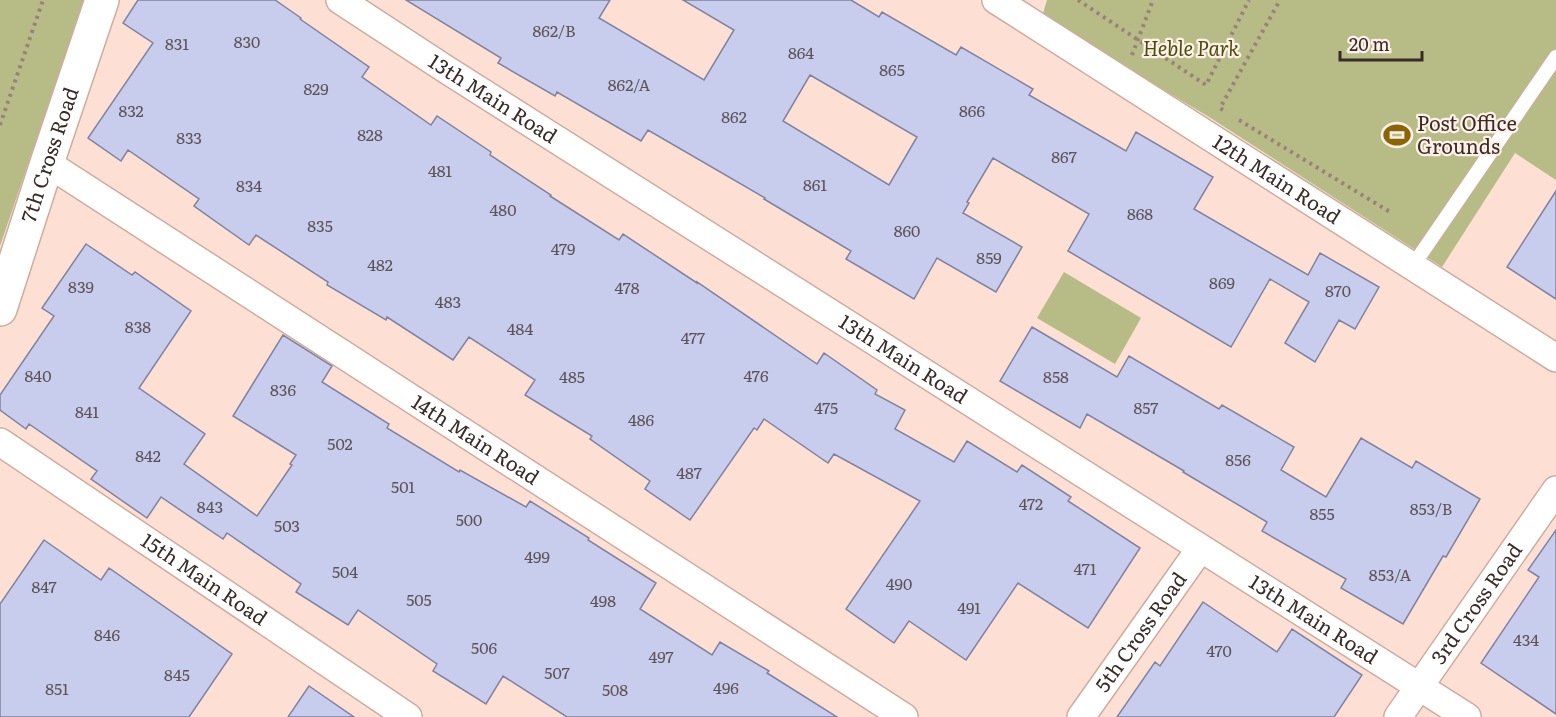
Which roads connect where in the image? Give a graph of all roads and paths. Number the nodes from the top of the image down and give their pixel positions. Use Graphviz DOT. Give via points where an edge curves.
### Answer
graph roads {
  1 [pos="44,0"];
  2 [pos="102,0"];
  3 [pos="340,0"];
  4 [pos="996,0"];
  5 [pos="1078,0"];
  6 [pos="1154,0"];
  7 [pos="1249,0"];
  8 [pos="1280,0"];
  9 [pos="1138,40"];
  10 [pos="1556,57"];
  11 [pos="1122,81"];
  12 [pos="0,125"];
  13 [pos="47,163"];
  14 [pos="1390,212"];
  15 [pos="1412,267"];
  16 [pos="0,309"];
  17 [pos="1556,358"];
  18 [pos="0,442"];
  19 [pos="1556,490"];
  20 [pos="1200,549"];
  21 [pos="1419,687"];
  22 [pos="408,717"];
  23 [pos="904,717"];
  24 [pos="1081,717"];
  25 [pos="1398,717"];
  26 [pos="1467,717"];
  1 -- 12 [label="path"];
  2 -- 13 [label="street, 7th Cross Road"];
  3 -- 20 [label="street, 13th Main Road"];
  4 -- 11 [label="street, 12th Main Road"];
  5 -- 9 [label="path"];
  6 -- 9 [label="path"];
  7 -- 9 [label="path" via="1206,85"];
  8 -- 14 [label="path" via="1220,108"];
  9 -- 11 [label="path"];
  10 -- 15 [label="lane"];
  11 -- 15 [label="street, 12th Main Road"];
  13 -- 16 [label="street, 7th Cross Road"];
  13 -- 23 [label="street, 14th Main Road"];
  15 -- 17 [label="street, 12th Main Road"];
  18 -- 22 [label="street, 15th Main Road"];
  19 -- 21 [label="street, 3rd Cross Road"];
  20 -- 21 [label="street, 13th Main Road"];
  20 -- 24 [label="street, 5th Cross Road"];
  21 -- 25 [label="street, 3rd Cross Road"];
  21 -- 26 [label="street, 13th Main Road"];
}
